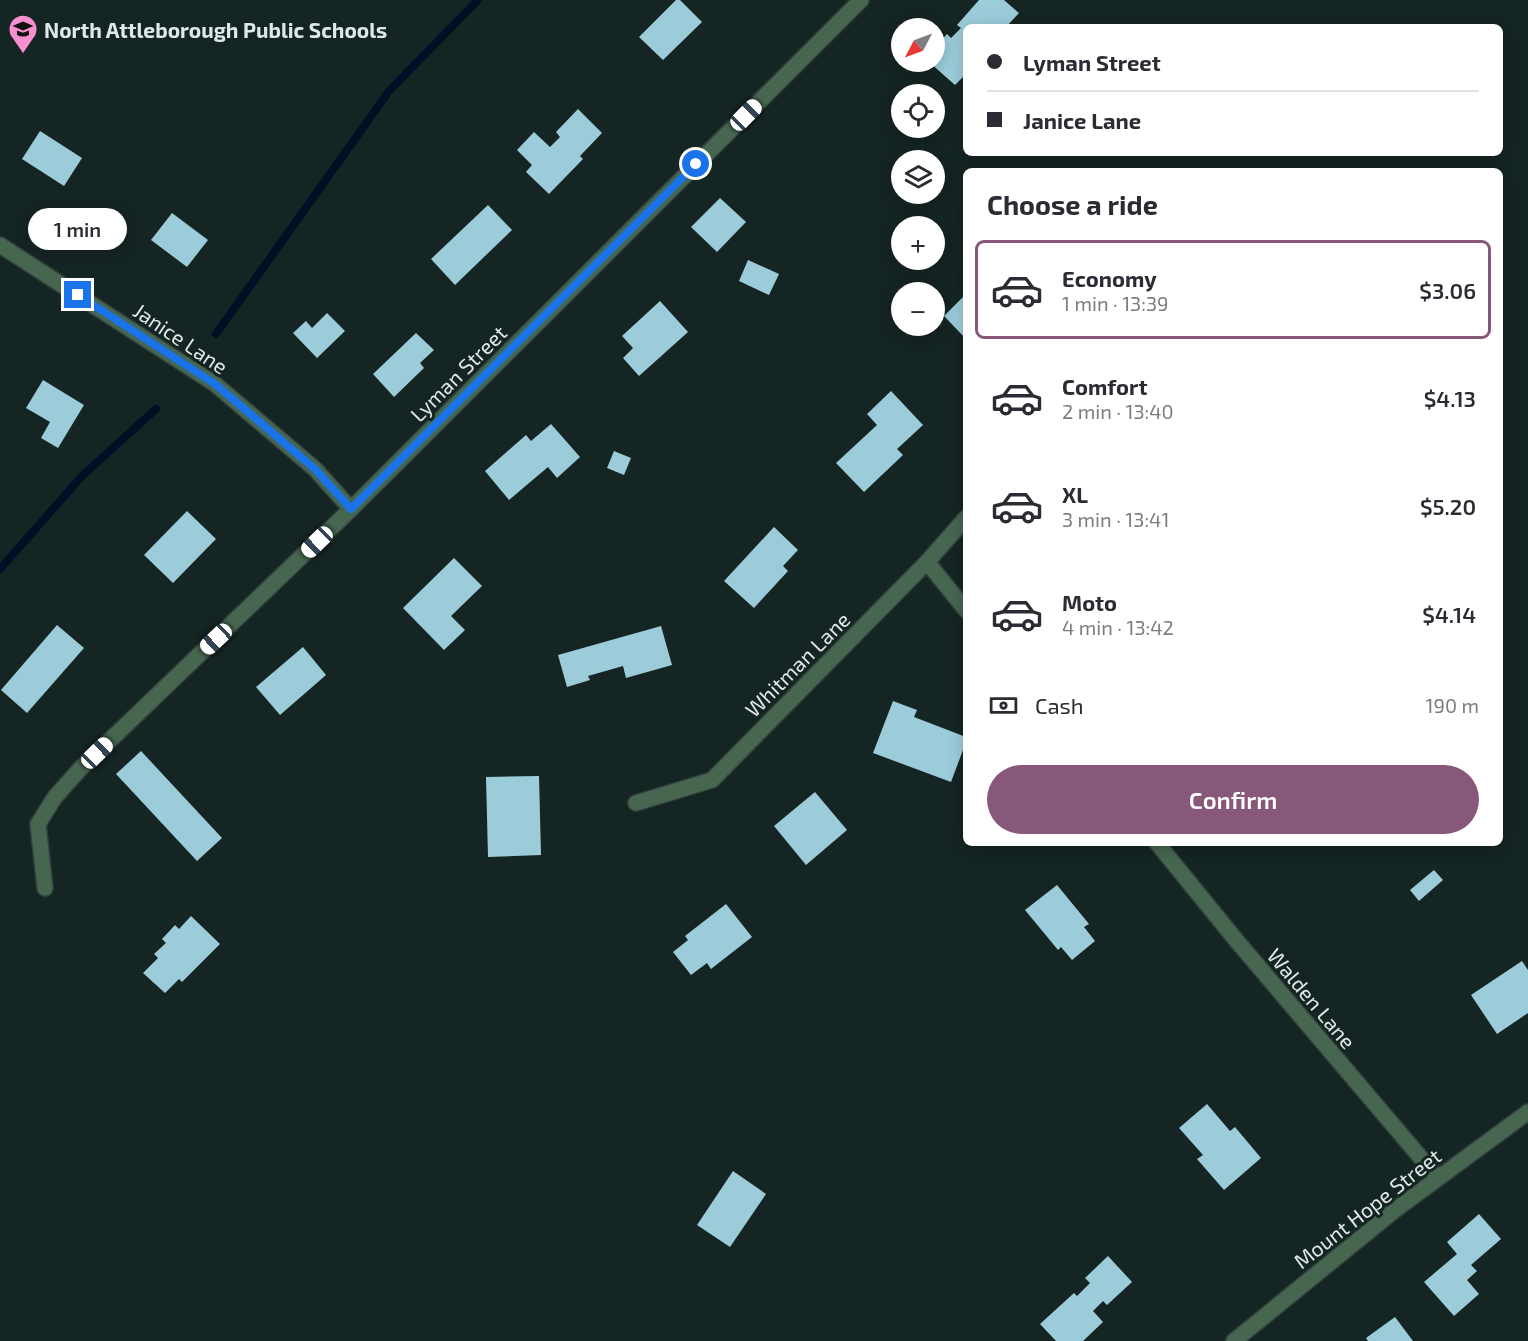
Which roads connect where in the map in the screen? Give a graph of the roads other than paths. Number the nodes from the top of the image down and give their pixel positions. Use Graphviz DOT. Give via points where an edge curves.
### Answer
graph roads {
  1 [pos="861,0"];
  2 [pos="0,245"];
  3 [pos="351,509"];
  4 [pos="963,521"];
  5 [pos="927,562"];
  6 [pos="963,606"];
  7 [pos="636,803"];
  8 [pos="1158,846"];
  9 [pos="45,888"];
  10 [pos="1528,1112"];
  11 [pos="1438,1178"];
  12 [pos="1234,1341"];
  1 -- 3 [label="street, Lyman Street"];
  2 -- 3 [label="street, Janice Lane" via="215,384 315,469"];
  3 -- 9 [label="street, Lyman Street" via="55,797 38,824"];
  4 -- 5 [label="street, Whitman Lane"];
  5 -- 6 [label="street"];
  5 -- 7 [label="street, Whitman Lane" via="712,780"];
  8 -- 11 [label="street, Walden Lane"];
  10 -- 11 [label="street, Mount Hope Street"];
  11 -- 12 [label="street, Mount Hope Street"];
}
